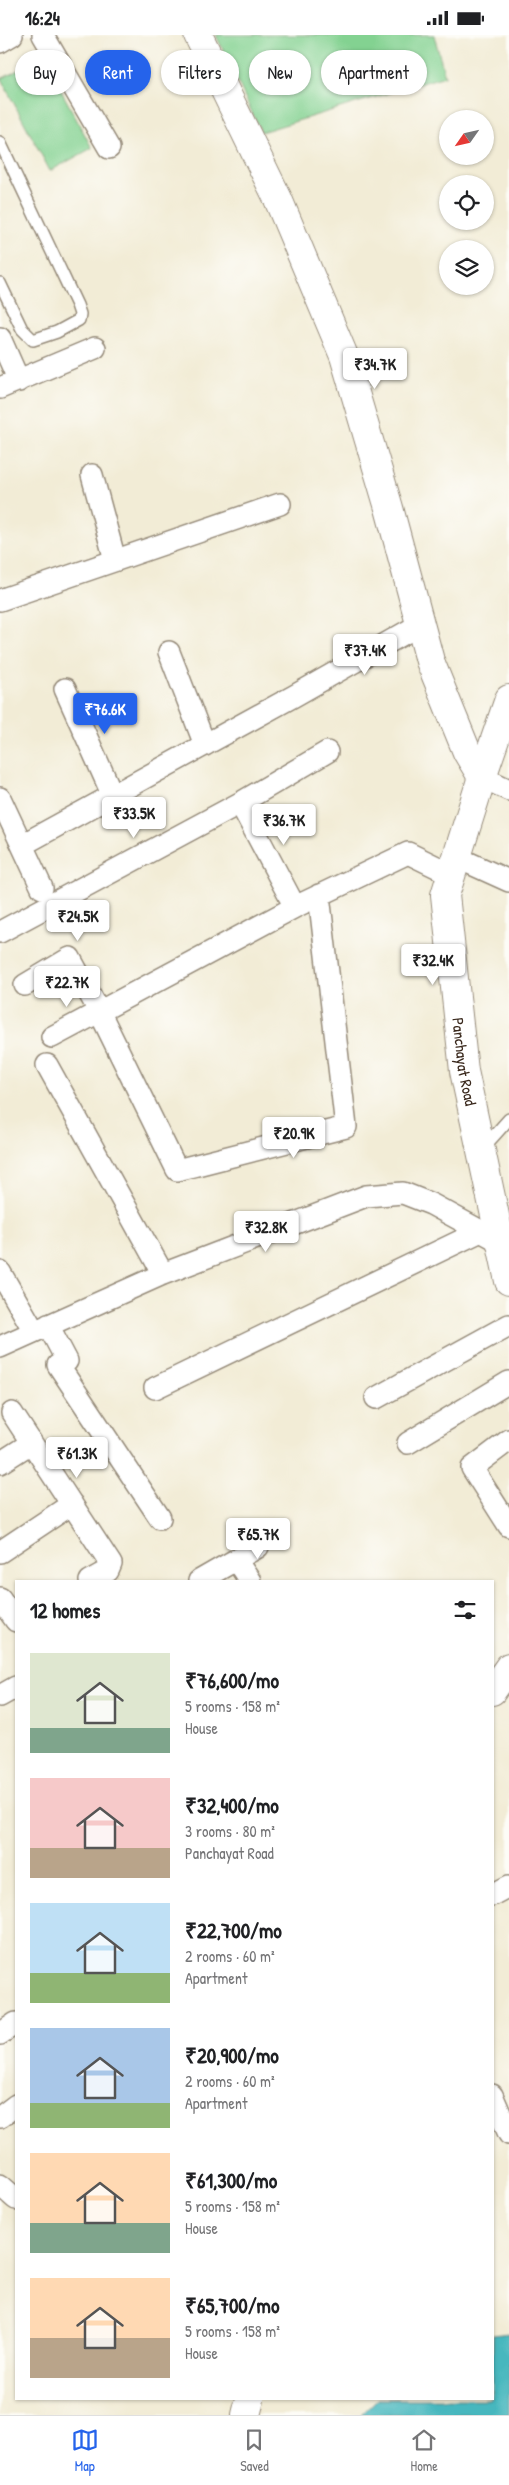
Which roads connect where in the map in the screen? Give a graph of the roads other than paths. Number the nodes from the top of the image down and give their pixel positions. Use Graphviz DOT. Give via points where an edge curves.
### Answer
graph roads {
  1 [pos="12,35"];
  2 [pos="43,35"];
  3 [pos="198,35"];
  4 [pos="0,41"];
  5 [pos="0,142"];
  6 [pos="109,148"];
  7 [pos="0,283"];
  8 [pos="0,338"];
  9 [pos="95,348"];
  10 [pos="9,385"];
  11 [pos="92,475"];
  12 [pos="280,504"];
  13 [pos="116,560"];
  14 [pos="0,600"];
  15 [pos="419,625"];
  16 [pos="169,652"];
  17 [pos="65,689"];
  18 [pos="509,699"];
  19 [pos="205,745"];
  20 [pos="327,752"];
  21 [pos="482,777"];
  22 [pos="509,790"];
  23 [pos="113,795"];
  24 [pos="0,798"];
  25 [pos="240,803"];
  26 [pos="22,845"];
  27 [pos="453,866"];
  28 [pos="509,881"];
  29 [pos="42,889"];
  30 [pos="319,895"];
  31 [pos="296,907"];
  32 [pos="0,932"];
  33 [pos="25,985"];
  34 [pos="99,1011"];
  35 [pos="52,1037"];
  36 [pos="46,1065"];
  37 [pos="509,1119"];
  38 [pos="480,1151"];
  39 [pos="495,1225"];
  40 [pos="0,1272"];
  41 [pos="163,1274"];
  42 [pos="509,1281"];
  43 [pos="509,1325"];
  44 [pos="41,1328"];
  45 [pos="0,1347"];
  46 [pos="509,1381"];
  47 [pos="155,1388"];
  48 [pos="376,1398"];
  49 [pos="12,1413"];
  50 [pos="509,1441"];
  51 [pos="31,1443"];
  52 [pos="408,1443"];
  53 [pos="0,1463"];
  54 [pos="72,1504"];
  55 [pos="160,1518"];
  56 [pos="509,1526"];
  57 [pos="258,1547"];
  58 [pos="0,1552"];
  59 [pos="236,1560"];
  60 [pos="92,1580"];
  61 [pos="201,1580"];
  62 [pos="249,1580"];
  63 [pos="0,1598"];
  64 [pos="15,1620"];
  65 [pos="509,1667"];
  66 [pos="15,1688"];
  67 [pos="494,1688"];
  68 [pos="0,1696"];
  69 [pos="509,1886"];
  70 [pos="494,1894"];
  71 [pos="15,2024"];
  72 [pos="0,2034"];
  73 [pos="494,2100"];
  74 [pos="509,2134"];
  75 [pos="250,2400"];
  76 [pos="246,2415"];
  1 -- 4 [label="street"];
  2 -- 6 [label="street"];
  3 -- 15 [label="street" via="278,199 344,356 389,508"];
  5 -- 7 [label="lane" via="77,305 79,320 33,340 22,329"];
  8 -- 10 [label="street"];
  9 -- 10 [label="street"];
  11 -- 13 [label="street"];
  12 -- 13 [label="street"];
  13 -- 14 [label="street"];
  15 -- 19 [label="street"];
  15 -- 21 [label="street" via="452,719 466,752"];
  16 -- 19 [label="street"];
  17 -- 23 [label="street"];
  18 -- 21 [label="street, Panchayat Road"];
  19 -- 23 [label="street"];
  20 -- 25 [label="street"];
  21 -- 22 [label="street"];
  21 -- 27 [label="street, Panchayat Road"];
  23 -- 26 [label="street"];
  24 -- 26 [label="street"];
  25 -- 31 [label="street"];
  25 -- 32 [label="street"];
  26 -- 29 [label="street"];
  27 -- 28 [label="street"];
  27 -- 30 [label="street" via="408,853"];
  27 -- 38 [label="street, Panchayat Road" via="445,895 464,1071"];
  30 -- 31 [label="street"];
  30 -- 34 [label="street" via="346,1127 177,1170"];
  31 -- 34 [label="street"];
  33 -- 34 [label="street" via="70,959"];
  34 -- 35 [label="street"];
  36 -- 41 [label="street"];
  37 -- 38 [label="lane"];
  38 -- 39 [label="street, Panchayat Road"];
  39 -- 41 [label="street" via="403,1193 366,1196"];
  39 -- 42 [label="street, Panchayat Road"];
  39 -- 47 [label="street"];
  40 -- 44 [label="street"];
  41 -- 44 [label="street"];
  43 -- 48 [label="street"];
  44 -- 45 [label="street"];
  44 -- 55 [label="street" via="67,1361 58,1365"];
  46 -- 52 [label="street"];
  49 -- 51 [label="street"];
  50 -- 56 [label="street" via="472,1468"];
  51 -- 53 [label="street"];
  51 -- 54 [label="street"];
  54 -- 58 [label="street"];
  54 -- 60 [label="street" via="110,1564 108,1571"];
  57 -- 59 [label="street"];
  59 -- 61 [label="street"];
  59 -- 62 [label="street"];
  63 -- 64 [label="street"];
  65 -- 67 [label="street"];
  66 -- 68 [label="street"];
  69 -- 70 [label="street"];
  71 -- 72 [label="street"];
  73 -- 74 [label="street"];
  75 -- 76 [label="street"];
}
